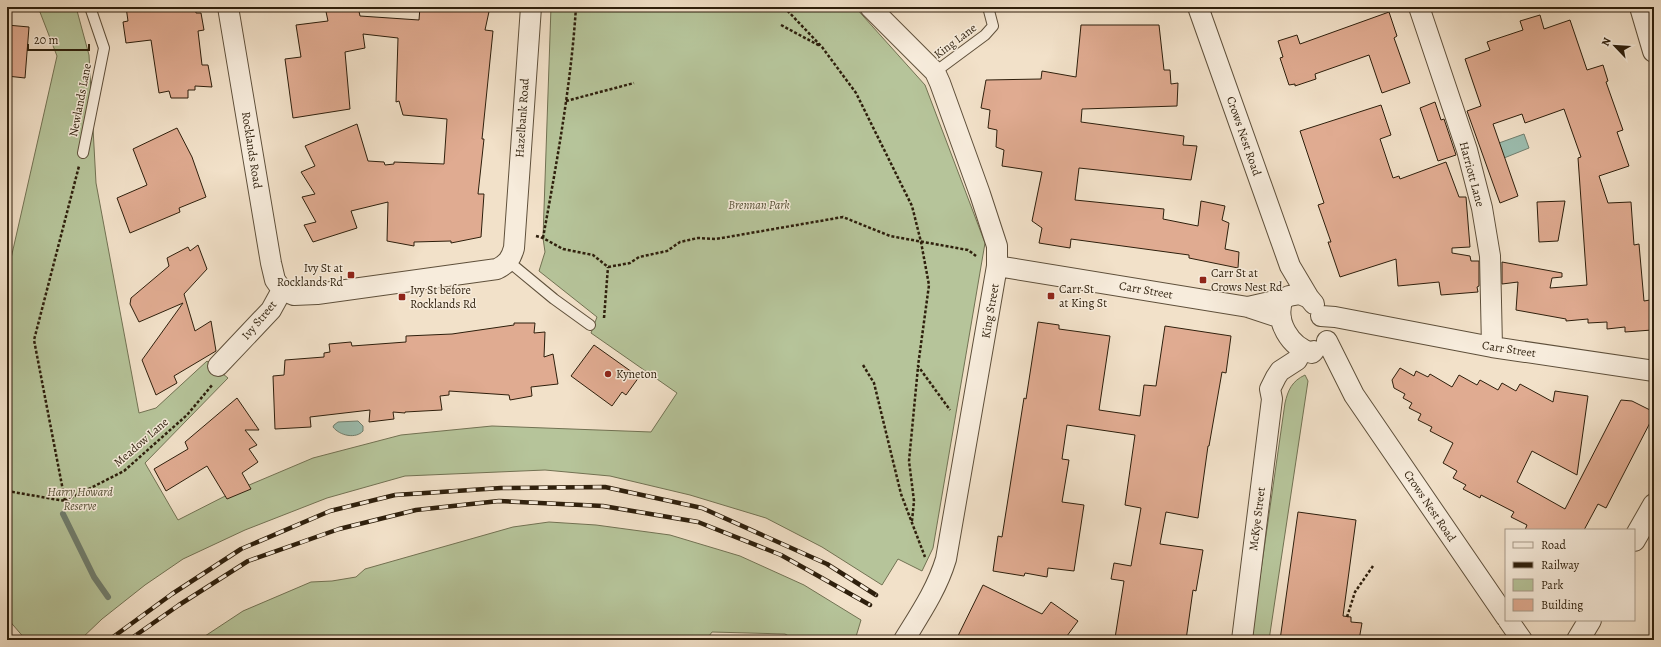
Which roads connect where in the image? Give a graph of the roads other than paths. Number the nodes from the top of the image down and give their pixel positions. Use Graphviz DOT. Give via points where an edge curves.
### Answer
graph roads {
  1 [pos="90,7"];
  2 [pos="228,7"];
  3 [pos="531,7"];
  4 [pos="870,7"];
  5 [pos="988,7"];
  6 [pos="1198,7"];
  7 [pos="1419,7"];
  8 [pos="1640,7"];
  9 [pos="1654,50"];
  10 [pos="935,72"];
  11 [pos="83,153"];
  12 [pos="508,261"];
  13 [pos="997,266"];
  14 [pos="1290,266"];
  15 [pos="282,290"];
  16 [pos="1286,297"];
  17 [pos="1309,298"];
  18 [pos="1248,307"];
  19 [pos="1321,316"];
  20 [pos="1281,318"];
  21 [pos="1364,323"];
  22 [pos="590,325"];
  23 [pos="1317,346"];
  24 [pos="1492,347"];
  25 [pos="1654,371"];
  26 [pos="216,374"];
  27 [pos="1654,505"];
  28 [pos="1635,538"];
  29 [pos="1505,616"];
  30 [pos="1509,621"];
  31 [pos="1589,621"];
  32 [pos="904,640"];
  33 [pos="1242,640"];
  34 [pos="1522,640"];
  35 [pos="1578,640"];
  1 -- 11 [label="lane, Newlands Lane" via="104,48"];
  2 -- 15 [label="street, Rocklands Road" via="271,263 275,280"];
  3 -- 12 [label="street, Hazelbank Road" via="514,248"];
  4 -- 10 [label="street, King Street"];
  5 -- 10 [label="lane, King Lane" via="993,26 986,35"];
  6 -- 14 [label="street, Crows Nest Road"];
  7 -- 24 [label="street, Harriott Lane" via="1467,150 1482,208 1490,256"];
  8 -- 9 [label="street"];
  10 -- 13 [label="street, King Street" via="997,246"];
  12 -- 15 [label="street, Ivy Street" via="506,265 497,269 317,294 294,295"];
  12 -- 22 [label="lane"];
  13 -- 18 [label="street, Carr Street"];
  13 -- 32 [label="street, King Street" via="946,559 933,592"];
  14 -- 16 [label="street, Crows Nest Road"];
  14 -- 17 [label="street, Crows Nest Road"];
  15 -- 26 [label="street, Ivy Street" via="271,310"];
  16 -- 17 [label="street" via="1300,294"];
  16 -- 18 [label="street, Carr Street"];
  16 -- 20 [label="street" via="1281,305"];
  17 -- 19 [label="street"];
  18 -- 20 [label="street, Carr Street"];
  19 -- 21 [label="street, Carr Street"];
  19 -- 23 [label="street"];
  20 -- 23 [label="street" via="1293,342"];
  21 -- 23 [label="street"];
  21 -- 24 [label="street, Carr Street"];
  23 -- 29 [label="street, Crows Nest Road" via="1354,395"];
  23 -- 33 [label="street, McKye Street" via="1280,371 1270,389 1272,399"];
  24 -- 25 [label="street, Carr Street"];
  27 -- 28 [label="street"];
  30 -- 34 [label="street"];
  31 -- 35 [label="street"];
}
